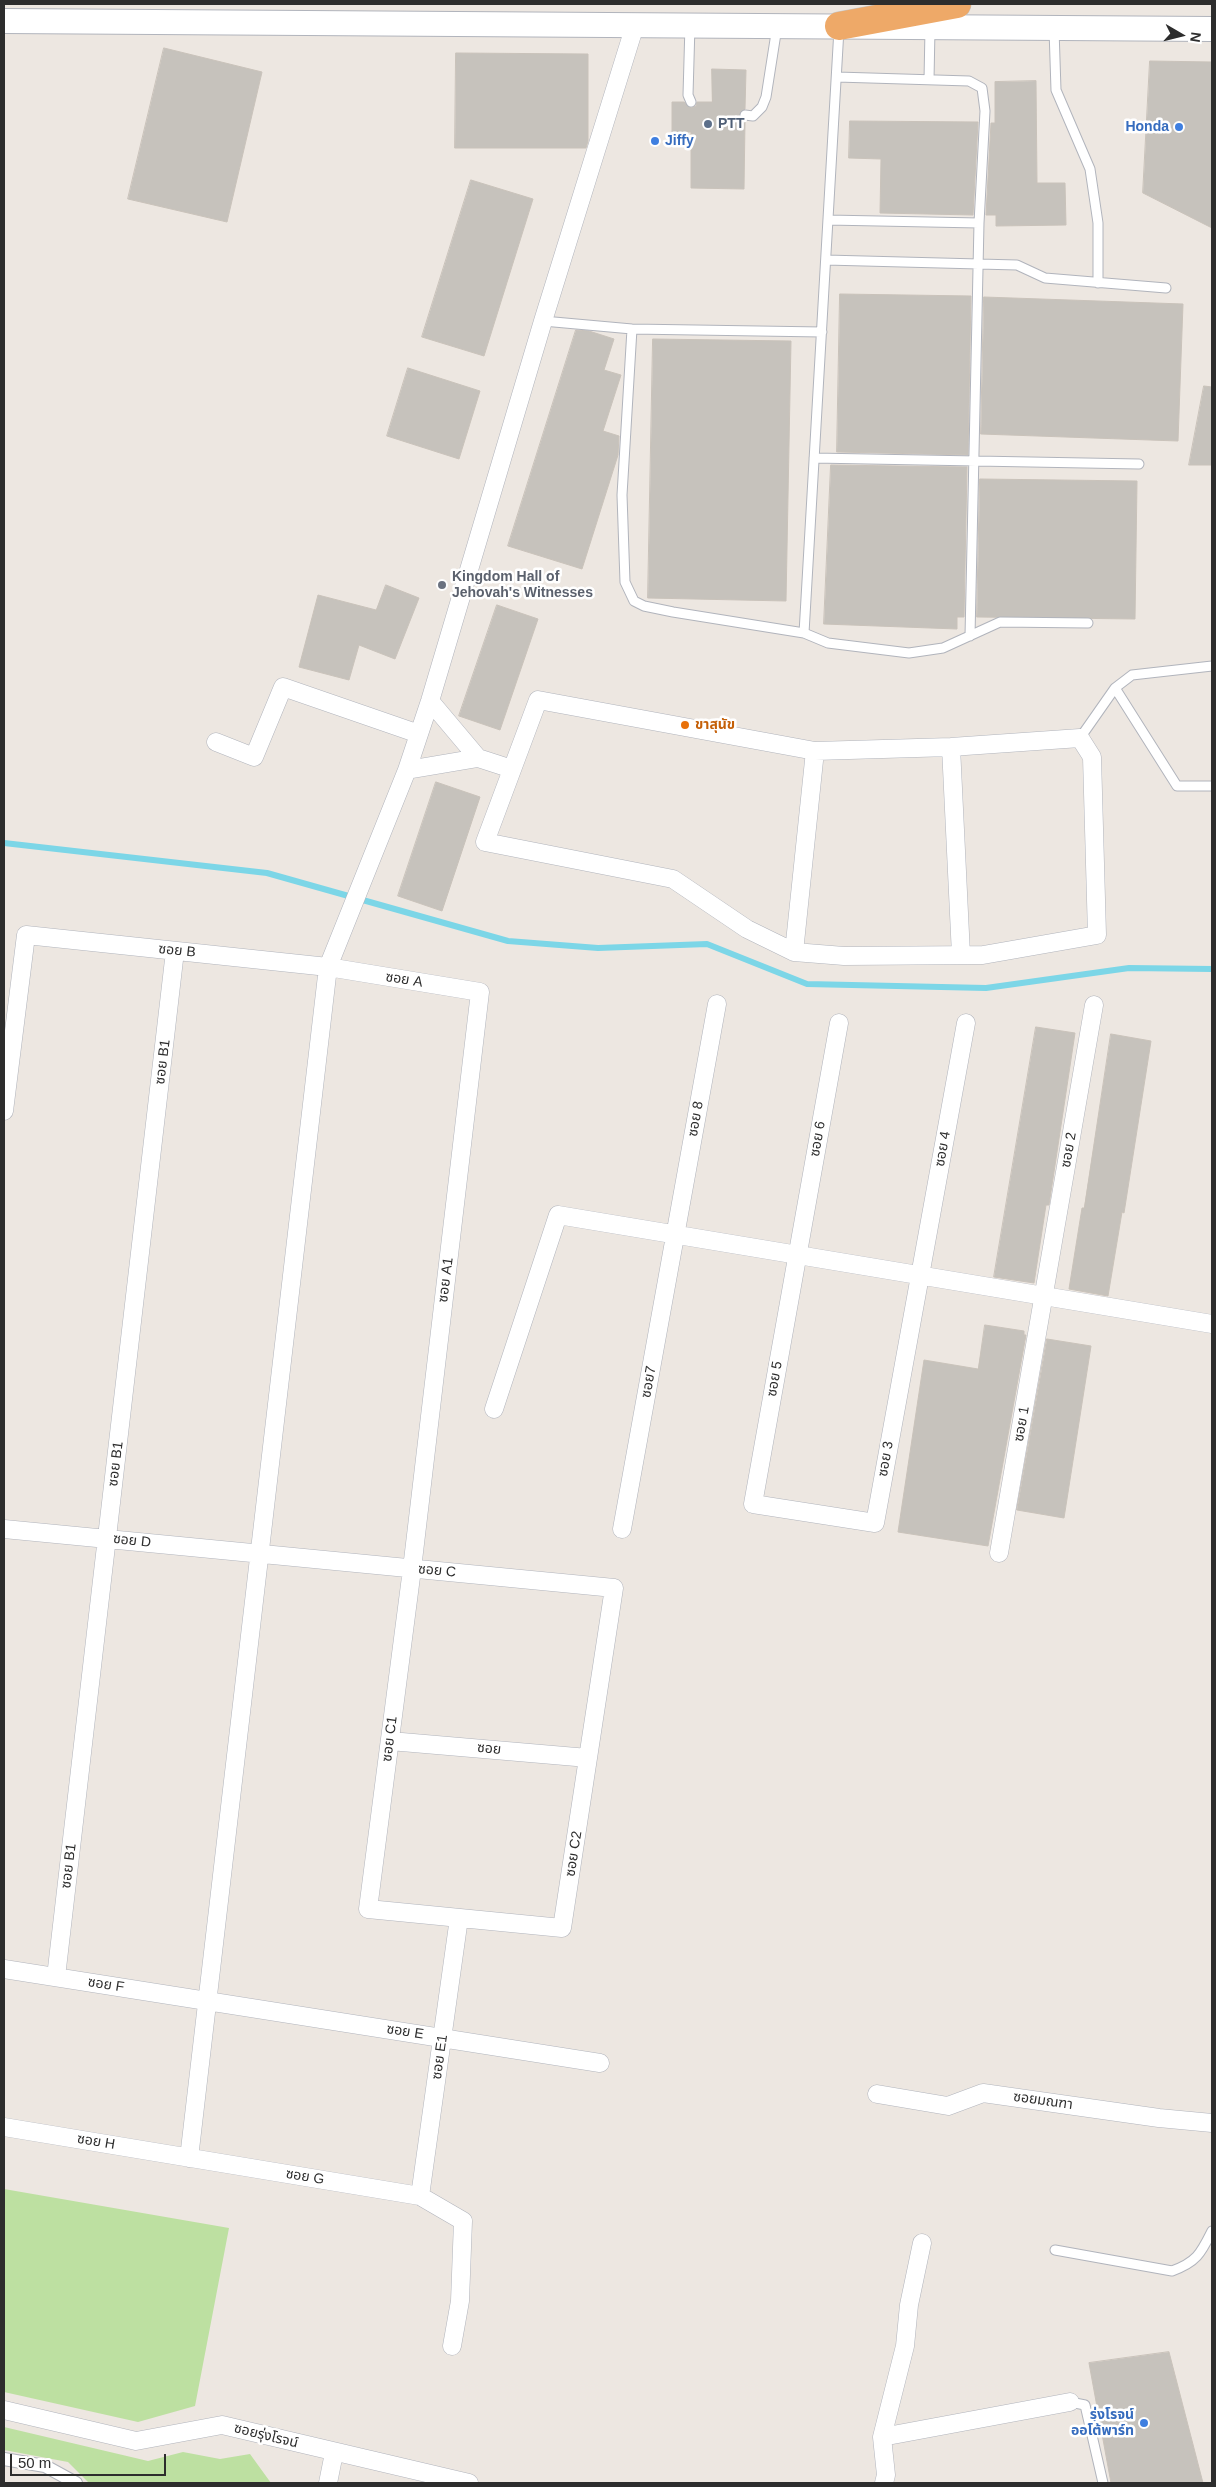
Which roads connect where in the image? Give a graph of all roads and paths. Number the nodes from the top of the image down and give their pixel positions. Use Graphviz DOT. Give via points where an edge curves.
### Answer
graph roads {
  1 [pos="957,4"];
  2 [pos="4,21"];
  3 [pos="635,25"];
  4 [pos="690,25"];
  5 [pos="777,26"];
  6 [pos="840,26"];
  7 [pos="930,26"];
  8 [pos="1053,27"];
  9 [pos="1212,29"];
  10 [pos="836,77"];
  11 [pos="929,80"];
  12 [pos="691,102"];
  13 [pos="745,116"];
  14 [pos="828,220"];
  15 [pos="979,223"];
  16 [pos="826,260"];
  17 [pos="978,262"];
  18 [pos="1098,283"];
  19 [pos="1166,288"];
  20 [pos="543,322"];
  21 [pos="632,329"];
  22 [pos="822,332"];
  23 [pos="814,458"];
  24 [pos="973,460"];
  25 [pos="1139,464"];
  26 [pos="1088,623"];
  27 [pos="804,633"];
  28 [pos="970,636"];
  29 [pos="1212,666"];
  30 [pos="1115,688"];
  31 [pos="430,701"];
  32 [pos="419,734"];
  33 [pos="1080,738"];
  34 [pos="216,742"];
  35 [pos="951,747"];
  36 [pos="815,751"];
  37 [pos="478,758"];
  38 [pos="512,769"];
  39 [pos="406,770"];
  40 [pos="1212,786"];
  41 [pos="176,951"];
  42 [pos="794,952"];
  43 [pos="961,955"];
  44 [pos="328,967"];
  45 [pos="480,992"];
  46 [pos="717,1004"];
  47 [pos="1094,1005"];
  48 [pos="839,1023"];
  49 [pos="966,1023"];
  50 [pos="4,1111"];
  51 [pos="676,1235"];
  52 [pos="798,1255"];
  53 [pos="920,1275"];
  54 [pos="1044,1296"];
  55 [pos="1212,1324"];
  56 [pos="494,1409"];
  57 [pos="753,1504"];
  58 [pos="4,1529"];
  59 [pos="622,1529"];
  60 [pos="107,1539"];
  61 [pos="999,1553"];
  62 [pos="261,1554"];
  63 [pos="412,1569"];
  64 [pos="614,1588"];
  65 [pos="390,1741"];
  66 [pos="588,1758"];
  67 [pos="368,1908"];
  68 [pos="459,1918"];
  69 [pos="4,1969"];
  70 [pos="56,1977"];
  71 [pos="209,2001"];
  72 [pos="442,2038"];
  73 [pos="600,2063"];
  74 [pos="877,2094"];
  75 [pos="1212,2123"];
  76 [pos="4,2127"];
  77 [pos="189,2158"];
  78 [pos="420,2196"];
  79 [pos="1212,2231"];
  80 [pos="922,2243"];
  81 [pos="1055,2250"];
  82 [pos="452,2346"];
  83 [pos="1070,2402"];
  84 [pos="4,2410"];
  85 [pos="882,2437"];
  86 [pos="334,2453"];
  87 [pos="4,2459"];
  88 [pos="76,2483"];
  89 [pos="328,2483"];
  90 [pos="469,2483"];
  91 [pos="884,2483"];
  92 [pos="1103,2483"];
  1 -- 6 [label="highway"];
  2 -- 3 [label="main road"];
  3 -- 4 [label="main road"];
  3 -- 20 [label="street"];
  4 -- 5 [label="main road"];
  4 -- 12 [label="lane" via="688,95"];
  5 -- 6 [label="main road"];
  5 -- 13 [label="lane" via="766,97 753,116"];
  6 -- 7 [label="main road"];
  6 -- 10 [label="lane"];
  7 -- 8 [label="main road"];
  7 -- 11 [label="lane"];
  8 -- 9 [label="main road"];
  8 -- 18 [label="lane" via="1056,90 1090,169 1098,223"];
  10 -- 11 [label="lane"];
  10 -- 14 [label="lane"];
  11 -- 15 [label="lane" via="969,81 982,88 986,111"];
  14 -- 15 [label="lane"];
  14 -- 16 [label="lane"];
  15 -- 17 [label="lane"];
  16 -- 17 [label="lane"];
  16 -- 22 [label="lane"];
  17 -- 18 [label="lane" via="1017,265 1045,278"];
  17 -- 24 [label="lane"];
  18 -- 19 [label="lane"];
  20 -- 21 [label="lane"];
  20 -- 31 [label="street"];
  21 -- 22 [label="lane"];
  21 -- 27 [label="lane" via="622,504 625,582 634,601 673,612"];
  22 -- 23 [label="lane"];
  23 -- 24 [label="lane"];
  23 -- 27 [label="lane"];
  24 -- 25 [label="lane"];
  24 -- 28 [label="lane"];
  26 -- 28 [label="lane" via="1000,622"];
  27 -- 28 [label="lane" via="828,643 909,653 943,648"];
  29 -- 30 [label="lane" via="1132,675"];
  30 -- 33 [label="lane"];
  30 -- 40 [label="lane" via="1177,786"];
  31 -- 32 [label="street"];
  31 -- 37 [label="street"];
  32 -- 34 [label="street" via="283,687 254,757"];
  32 -- 39 [label="street"];
  33 -- 35 [label="street"];
  33 -- 43 [label="street" via="1092,757 1096,935 983,955"];
  35 -- 36 [label="street"];
  35 -- 43 [label="street"];
  36 -- 38 [label="street" via="538,700"];
  36 -- 42 [label="street"];
  37 -- 38 [label="street"];
  37 -- 39 [label="street"];
  38 -- 42 [label="street" via="485,842 673,879 747,929"];
  39 -- 44 [label="street"];
  41 -- 44 [label="street, ซอย B"];
  41 -- 50 [label="street, ซอย B" via="26,935"];
  41 -- 60 [label="street, ซอย B1"];
  42 -- 43 [label="street" via="844,956"];
  44 -- 45 [label="street, ซอย A"];
  44 -- 62 [label="street"];
  45 -- 63 [label="street, ซอย A1"];
  46 -- 51 [label="street, ซอย 8"];
  47 -- 54 [label="street, ซอย 2"];
  48 -- 52 [label="street, ซอย 6"];
  49 -- 53 [label="street, ซอย 4"];
  51 -- 52 [label="street"];
  51 -- 56 [label="street" via="558,1215"];
  51 -- 59 [label="street, ซอย7"];
  52 -- 53 [label="street"];
  52 -- 57 [label="street, ซอย 5"];
  53 -- 54 [label="street"];
  53 -- 57 [label="street, ซอย 3" via="874,1523"];
  54 -- 55 [label="street"];
  54 -- 61 [label="street, ซอย 1"];
  58 -- 60 [label="street, ซอย D"];
  60 -- 62 [label="street, ซอย D"];
  60 -- 70 [label="street, ซอย B1"];
  62 -- 63 [label="street, ซอย C"];
  62 -- 71 [label="street"];
  63 -- 64 [label="street, ซอย C"];
  63 -- 65 [label="street, ซอย C1"];
  64 -- 66 [label="street, ซอย C2"];
  65 -- 66 [label="street, ซอย"];
  65 -- 67 [label="street, ซอย C1"];
  66 -- 68 [label="street, ซอย C2" via="562,1928"];
  67 -- 68 [label="street, ซอย C2"];
  68 -- 72 [label="street, ซอย E1"];
  69 -- 70 [label="street, ซอย F"];
  70 -- 71 [label="street, ซอย F"];
  71 -- 72 [label="street, ซอย E"];
  71 -- 77 [label="street"];
  72 -- 73 [label="street, ซอย E"];
  72 -- 78 [label="street, ซอย E1"];
  74 -- 75 [label="street, ซอยมณฑา" via="948,2106 983,2093"];
  76 -- 77 [label="street, ซอย H"];
  77 -- 78 [label="street, ซอย G"];
  78 -- 82 [label="street" via="463,2221 460,2301"];
  79 -- 81 [label="lane" via="1201,2253 1190,2265 1172,2271"];
  80 -- 85 [label="street" via="909,2305 905,2346"];
  83 -- 85 [label="street"];
  83 -- 92 [label="lane" via="1085,2405"];
  84 -- 86 [label="street, ซอยรุ่งโรจน์" via="136,2441 222,2425"];
  85 -- 91 [label="street"];
  86 -- 89 [label="street"];
  86 -- 90 [label="street, ซอยรุ่งโรจน์"];
  87 -- 88 [label="street" via="45,2466"];
}
